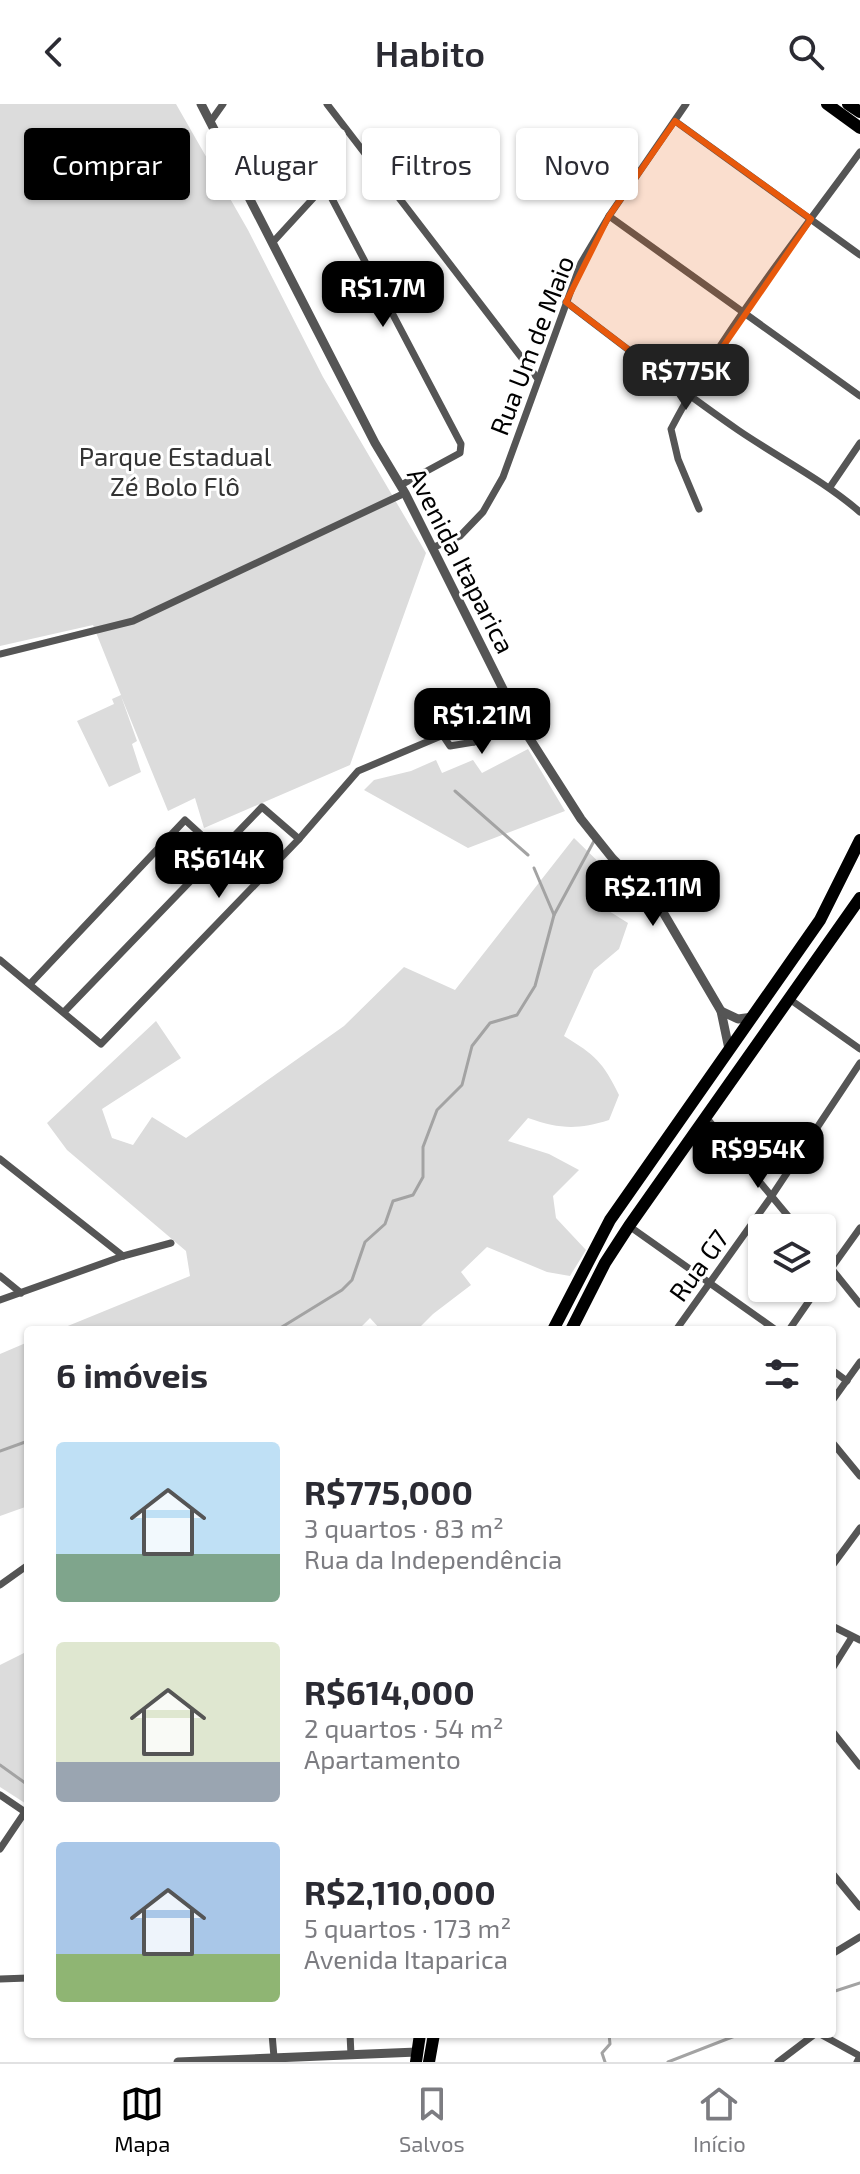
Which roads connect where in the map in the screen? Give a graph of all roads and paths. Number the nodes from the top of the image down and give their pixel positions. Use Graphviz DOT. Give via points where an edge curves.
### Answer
graph roads {
  1 [pos="201,104"];
  2 [pos="223,104"];
  3 [pos="327,104"];
  4 [pos="686,104"];
  5 [pos="827,104"];
  6 [pos="848,104"];
  7 [pos="860,112"];
  8 [pos="211,121"];
  9 [pos="675,121"];
  10 [pos="860,128"];
  11 [pos="860,152"];
  12 [pos="609,216"];
  13 [pos="811,219"];
  14 [pos="273,242"];
  15 [pos="860,255"];
  16 [pos="566,302"];
  17 [pos="744,314"];
  18 [pos="538,379"];
  19 [pos="689,396"];
  20 [pos="860,396"];
  21 [pos="860,443"];
  22 [pos="830,487"];
  23 [pos="403,489"];
  24 [pos="699,509"];
  25 [pos="860,512"];
  26 [pos="432,548"];
  27 [pos="0,654"];
  28 [pos="512,706"];
  29 [pos="467,723"];
  30 [pos="521,725"];
  31 [pos="442,734"];
  32 [pos="474,742"];
  33 [pos="299,839"];
  34 [pos="859,846"];
  35 [pos="218,850"];
  36 [pos="860,898"];
  37 [pos="0,960"];
  38 [pos="30,984"];
  39 [pos="788,998"];
  40 [pos="721,1011"];
  41 [pos="64,1012"];
  42 [pos="753,1017"];
  43 [pos="860,1049"];
  44 [pos="730,1050"];
  45 [pos="860,1063"];
  46 [pos="705,1116"];
  47 [pos="0,1159"];
  48 [pos="771,1197"];
  49 [pos="786,1214"];
  50 [pos="629,1226"];
  51 [pos="860,1228"];
  52 [pos="171,1243"];
  53 [pos="123,1256"];
  54 [pos="836,1261"];
  55 [pos="836,1274"];
  56 [pos="0,1276"];
  57 [pos="709,1282"];
  58 [pos="21,1293"];
  59 [pos="0,1300"];
  60 [pos="808,1302"];
  61 [pos="860,1304"];
  62 [pos="555,1326"];
  63 [pos="573,1326"];
  64 [pos="679,1326"];
  65 [pos="770,1326"];
  66 [pos="792,1326"];
  67 [pos="860,1362"];
  68 [pos="836,1373"];
  69 [pos="847,1381"];
  70 [pos="836,1396"];
  71 [pos="836,1447"];
  72 [pos="860,1476"];
  73 [pos="860,1528"];
  74 [pos="836,1561"];
  75 [pos="24,1568"];
  76 [pos="0,1585"];
  77 [pos="836,1628"];
  78 [pos="856,1638"];
  79 [pos="836,1664"];
  80 [pos="836,1736"];
  81 [pos="860,1766"];
  82 [pos="0,1795"];
  83 [pos="24,1811"];
  84 [pos="24,1817"];
  85 [pos="0,1849"];
  86 [pos="836,1878"];
  87 [pos="860,1907"];
  88 [pos="860,1937"];
  89 [pos="836,1952"];
  90 [pos="24,1976"];
  91 [pos="0,1979"];
  92 [pos="272,2038"];
  93 [pos="350,2038"];
  94 [pos="433,2038"];
  95 [pos="811,2038"];
  96 [pos="825,2038"];
  97 [pos="351,2055"];
  98 [pos="860,2056"];
  99 [pos="274,2057"];
  100 [pos="416,2057"];
  101 [pos="178,2062"];
  102 [pos="429,2062"];
  103 [pos="778,2062"];
  104 [pos="857,2062"];
  1 -- 8 [label="street, Avenida Itaparica"];
  2 -- 8 [label="street"];
  3 -- 18 [label="street"];
  4 -- 9 [label="street, Rua Um de Maio"];
  5 -- 10 [label="main road"];
  6 -- 7 [label="main road"];
  8 -- 14 [label="street, Avenida Itaparica"];
  9 -- 12 [label="street, Rua Um de Maio"];
  9 -- 13 [label="street"];
  11 -- 13 [label="street"];
  12 -- 16 [label="street, Rua Um de Maio" via="581,263"];
  12 -- 17 [label="street"];
  13 -- 15 [label="street"];
  13 -- 17 [label="street"];
  14 -- 23 [label="street, Avenida Itaparica"];
  14 -- 23 [label="street" via="318,193 330,195 461,444 460,453"];
  16 -- 18 [label="street, Rua Um de Maio"];
  16 -- 19 [label="street"];
  17 -- 19 [label="street"];
  17 -- 20 [label="street"];
  18 -- 26 [label="street, Rua Um de Maio" via="503,477 483,512 460,536"];
  19 -- 22 [label="street"];
  19 -- 24 [label="street" via="671,429"];
  21 -- 22 [label="street"];
  22 -- 25 [label="street"];
  23 -- 26 [label="street, Avenida Itaparica"];
  23 -- 27 [label="street" via="133,621"];
  26 -- 28 [label="street, Avenida Itaparica"];
  28 -- 29 [label="street"];
  28 -- 30 [label="street, Avenida Itaparica"];
  29 -- 31 [label="street"];
  29 -- 32 [label="street"];
  30 -- 32 [label="street"];
  30 -- 40 [label="street, Avenida Itaparica" via="581,819 657,902"];
  31 -- 32 [label="street" via="450,746"];
  31 -- 33 [label="street" via="358,771"];
  33 -- 35 [label="street" via="262,807"];
  33 -- 41 [label="street" via="101,1044"];
  34 -- 42 [label="main road" via="820,920"];
  35 -- 38 [label="street" via="185,820"];
  35 -- 41 [label="street"];
  36 -- 39 [label="main road"];
  37 -- 38 [label="street"];
  38 -- 41 [label="street"];
  39 -- 43 [label="street"];
  39 -- 46 [label="main road"];
  40 -- 42 [label="street" via="738,1019"];
  40 -- 44 [label="street, Avenida Itaparica"];
  42 -- 44 [label="main road"];
  44 -- 62 [label="main road" via="610,1220"];
  45 -- 48 [label="street, Rua G7"];
  46 -- 48 [label="street"];
  46 -- 50 [label="main road"];
  47 -- 53 [label="street"];
  48 -- 49 [label="street"];
  48 -- 57 [label="street, Rua G7"];
  50 -- 57 [label="street"];
  50 -- 63 [label="main road"];
  51 -- 54 [label="street"];
  52 -- 53 [label="street"];
  53 -- 58 [label="street"];
  55 -- 61 [label="street"];
  56 -- 58 [label="street"];
  57 -- 64 [label="street, Rua G7"];
  57 -- 65 [label="street"];
  58 -- 59 [label="street"];
  60 -- 66 [label="street"];
  67 -- 69 [label="street"];
  68 -- 69 [label="street"];
  69 -- 70 [label="street"];
  71 -- 72 [label="street"];
  73 -- 74 [label="street"];
  75 -- 76 [label="street"];
  77 -- 78 [label="street"];
  78 -- 79 [label="street"];
  80 -- 81 [label="street"];
  82 -- 83 [label="street"];
  84 -- 85 [label="street"];
  86 -- 87 [label="street"];
  88 -- 89 [label="street"];
  90 -- 91 [label="street"];
  92 -- 99 [label="street"];
  93 -- 97 [label="street"];
  94 -- 102 [label="main road"];
  95 -- 103 [label="street"];
  96 -- 98 [label="street"];
  97 -- 99 [label="street"];
  97 -- 100 [label="street"];
  98 -- 104 [label="street"];
  99 -- 101 [label="street"];
}
